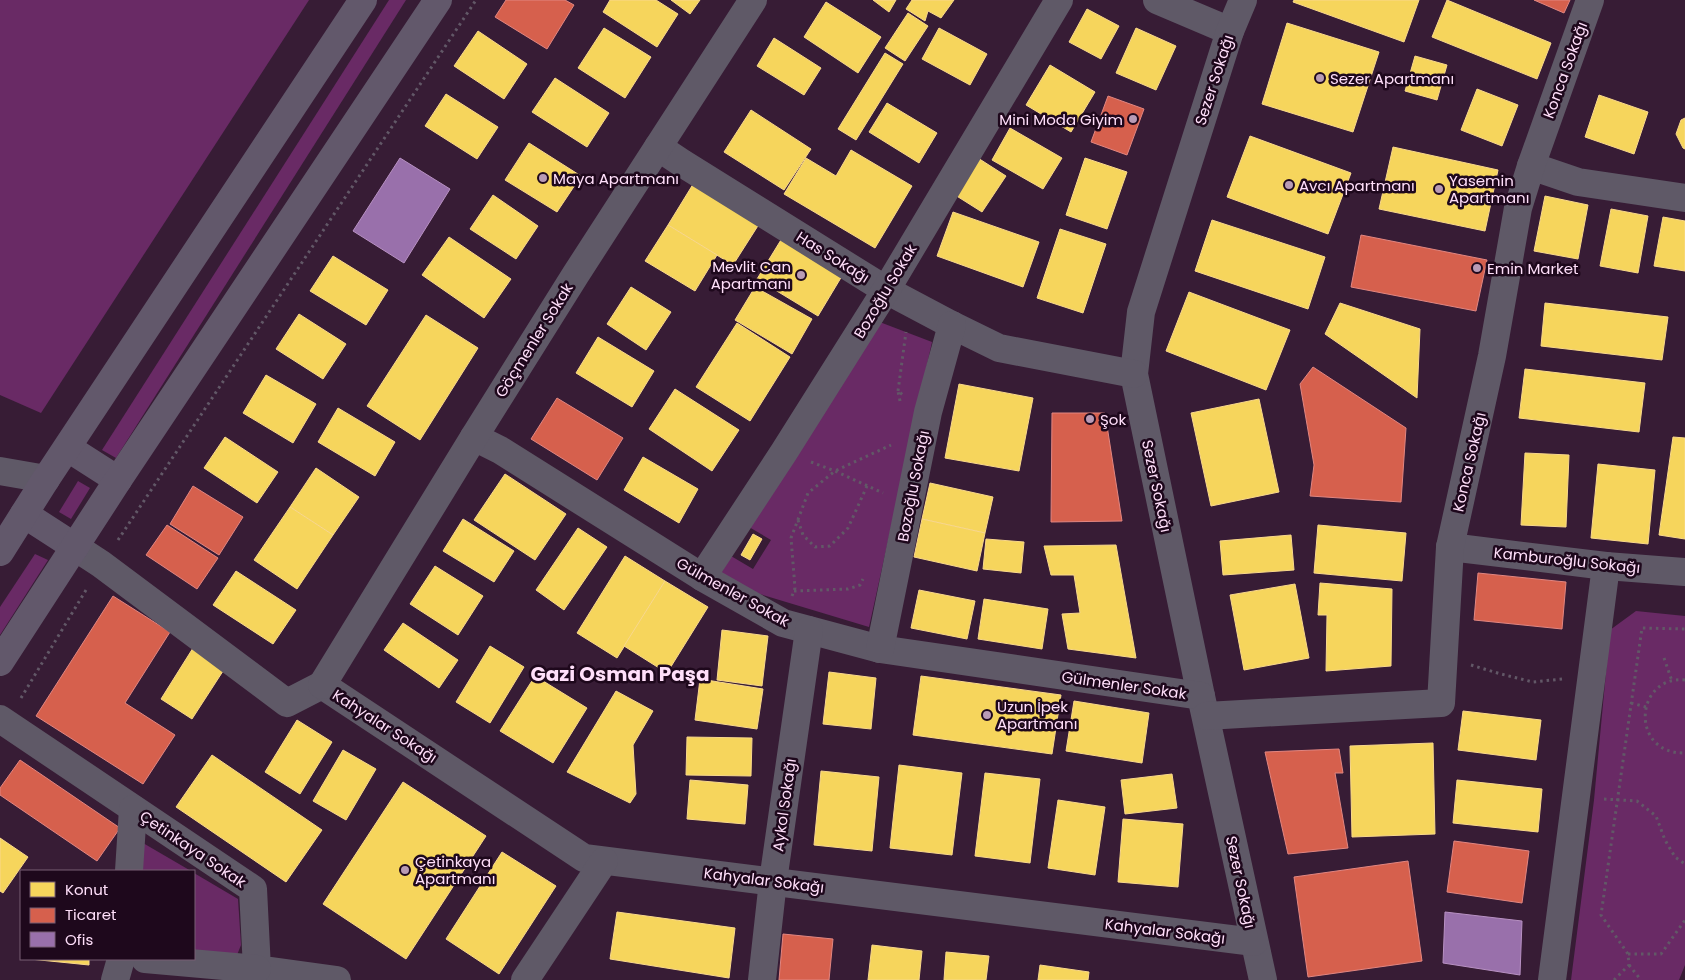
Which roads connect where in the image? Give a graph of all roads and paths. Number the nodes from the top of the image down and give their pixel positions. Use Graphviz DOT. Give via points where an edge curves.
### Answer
graph roads {
  1 [pos="363,0"];
  2 [pos="438,0"];
  3 [pos="476,0"];
  4 [pos="753,0"];
  5 [pos="1059,0"];
  6 [pos="1157,0"];
  7 [pos="1243,0"];
  8 [pos="1590,0"];
  9 [pos="1230,31"];
  10 [pos="658,147"];
  11 [pos="1531,166"];
  12 [pos="1685,198"];
  13 [pos="886,290"];
  14 [pos="910,303"];
  15 [pos="952,325"];
  16 [pos="1134,374"];
  17 [pos="898,391"];
  18 [pos="914,410"];
  19 [pos="474,437"];
  20 [pos="891,445"];
  21 [pos="68,448"];
  22 [pos="784,452"];
  23 [pos="835,471"];
  24 [pos="0,472"];
  25 [pos="46,478"];
  26 [pos="118,480"];
  27 [pos="867,486"];
  28 [pos="909,505"];
  29 [pos="24,514"];
  30 [pos="798,520"];
  31 [pos="75,547"];
  32 [pos="1450,547"];
  33 [pos="0,552"];
  34 [pos="101,564"];
  35 [pos="1606,566"];
  36 [pos="1685,572"];
  37 [pos="865,576"];
  38 [pos="702,577"];
  39 [pos="794,591"];
  40 [pos="783,623"];
  41 [pos="1685,629"];
  42 [pos="810,630"];
  43 [pos="880,649"];
  44 [pos="1664,658"];
  45 [pos="1443,661"];
  46 [pos="0,662"];
  47 [pos="1685,680"];
  48 [pos="1672,681"];
  49 [pos="322,685"];
  50 [pos="1590,691"];
  51 [pos="1631,703"];
  52 [pos="1203,706"];
  53 [pos="1646,707"];
  54 [pos="3,721"];
  55 [pos="1685,753"];
  56 [pos="1576,796"];
  57 [pos="1617,800"];
  58 [pos="134,809"];
  59 [pos="604,861"];
  60 [pos="1685,864"];
  61 [pos="129,870"];
  62 [pos="773,882"];
  63 [pos="1685,920"];
  64 [pos="1254,942"];
  65 [pos="1628,954"];
  66 [pos="121,960"];
  67 [pos="156,960"];
  68 [pos="1629,965"];
  69 [pos="257,969"];
  70 [pos="115,980"];
  71 [pos="337,980"];
  72 [pos="525,980"];
  73 [pos="762,980"];
  74 [pos="1264,980"];
  75 [pos="1552,980"];
  76 [pos="1614,980"];
  77 [pos="1641,980"];
  1 -- 21 [label="main road"];
  2 -- 26 [label="main road"];
  3 -- 34 [label="path"];
  4 -- 10 [label="street, Göçmenler Sokak"];
  5 -- 13 [label="street, Bozoğlu Sokak"];
  6 -- 9 [label="street"];
  7 -- 9 [label="street, Sezer Sokağı"];
  8 -- 11 [label="street, Konca Sokağı"];
  9 -- 16 [label="street, Sezer Sokağı" via="1141,312"];
  10 -- 13 [label="street, Has Sokağı"];
  10 -- 19 [label="street, Göçmenler Sokak"];
  11 -- 12 [label="street" via="1578,182"];
  11 -- 32 [label="street, Konca Sokağı" via="1518,208 1492,356"];
  13 -- 14 [label="street, Has Sokağı"];
  13 -- 22 [label="street, Bozoğlu Sokak"];
  14 -- 15 [label="street, Has Sokağı"];
  14 -- 17 [label="path"];
  15 -- 16 [label="street, Has Sokağı" via="999,348"];
  15 -- 18 [label="street, Bozoğlu Sokağı"];
  16 -- 52 [label="street, Sezer Sokağı"];
  17 -- 18 [label="path"];
  17 -- 18 [label="path"];
  18 -- 28 [label="street, Bozoğlu Sokağı"];
  19 -- 38 [label="street, Gülmenler Sokak" via="500,450"];
  19 -- 49 [label="street, Göçmenler Sokak"];
  20 -- 23 [label="path"];
  21 -- 25 [label="main road"];
  21 -- 26 [label="main road"];
  22 -- 23 [label="path"];
  22 -- 38 [label="street, Bozoğlu Sokak"];
  23 -- 27 [label="path"];
  23 -- 30 [label="path" via="808,493"];
  24 -- 25 [label="street"];
  25 -- 29 [label="main road"];
  26 -- 31 [label="main road"];
  27 -- 28 [label="path"];
  27 -- 30 [label="path" via="848,528 830,546 815,547 803,535"];
  28 -- 43 [label="street, Bozoğlu Sokağı"];
  29 -- 31 [label="main road"];
  29 -- 33 [label="main road"];
  30 -- 39 [label="path" via="791,538"];
  31 -- 34 [label="street"];
  31 -- 46 [label="main road"];
  32 -- 35 [label="street, Kamburoğlu Sokağı"];
  32 -- 45 [label="street, Konca Sokağı"];
  34 -- 49 [label="street" via="288,703"];
  34 -- 54 [label="path"];
  35 -- 36 [label="street, Kamburoğlu Sokağı"];
  35 -- 50 [label="street"];
  37 -- 39 [label="path" via="860,584 848,589"];
  38 -- 40 [label="street, Gülmenler Sokak"];
  39 -- 40 [label="path"];
  40 -- 42 [label="street, Gülmenler Sokak"];
  41 -- 51 [label="path" via="1642,628"];
  42 -- 43 [label="street, Gülmenler Sokak"];
  42 -- 62 [label="street, Aykol Sokağı"];
  43 -- 52 [label="street, Gülmenler Sokak"];
  44 -- 48 [label="path"];
  45 -- 50 [label="path" via="1458,660 1533,682 1565,678"];
  45 -- 52 [label="street, Konca Sokağı" via="1441,703"];
  47 -- 48 [label="path"];
  48 -- 53 [label="path" via="1653,694"];
  49 -- 59 [label="street, Kahyalar Sokağı" via="584,858"];
  50 -- 56 [label="street"];
  51 -- 53 [label="path"];
  51 -- 57 [label="path"];
  52 -- 64 [label="street, Sezer Sokağı"];
  53 -- 55 [label="path" via="1645,724 1650,737 1671,752"];
  54 -- 58 [label="street, Çetinkaya Sokak"];
  56 -- 57 [label="path"];
  56 -- 75 [label="street"];
  57 -- 60 [label="path" via="1637,802 1656,816 1675,857"];
  57 -- 65 [label="path" via="1601,915"];
  58 -- 61 [label="street"];
  58 -- 69 [label="street, Çetinkaya Sokak" via="253,889"];
  59 -- 62 [label="street, Kahyalar Sokağı"];
  59 -- 72 [label="street"];
  62 -- 64 [label="street, Kahyalar Sokağı"];
  62 -- 73 [label="street, Aykol Sokağı"];
  63 -- 65 [label="path" via="1661,954"];
  64 -- 74 [label="street, Sezer Sokağı"];
  65 -- 68 [label="path"];
  66 -- 70 [label="street"];
  67 -- 69 [label="street"];
  68 -- 76 [label="path"];
  68 -- 77 [label="path"];
  69 -- 71 [label="street"];
}
